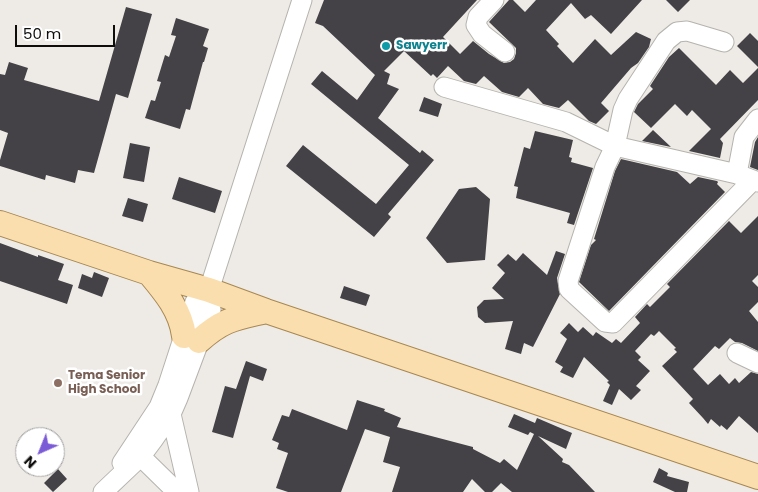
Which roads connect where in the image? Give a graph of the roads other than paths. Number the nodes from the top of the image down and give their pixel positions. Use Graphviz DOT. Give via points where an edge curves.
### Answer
graph roads {
  1 [pos="302,0"];
  2 [pos="494,0"];
  3 [pos="724,42"];
  4 [pos="505,52"];
  5 [pos="444,86"];
  6 [pos="758,119"];
  7 [pos="615,146"];
  8 [pos="749,179"];
  9 [pos="0,222"];
  10 [pos="149,273"];
  11 [pos="209,290"];
  12 [pos="266,311"];
  13 [pos="192,338"];
  14 [pos="737,353"];
  15 [pos="758,363"];
  16 [pos="171,414"];
  17 [pos="136,451"];
  18 [pos="758,477"];
  19 [pos="104,491"];
  20 [pos="177,492"];
  21 [pos="189,492"];
  1 -- 11 [label="street"];
  2 -- 4 [label="street" via="478,17 476,25"];
  3 -- 7 [label="street" via="687,31 677,32 666,41 628,99"];
  5 -- 7 [label="street" via="566,122"];
  6 -- 8 [label="street" via="744,137"];
  7 -- 8 [label="street"];
  7 -- 8 [label="street" via="605,167 568,284 569,289 608,323 613,322"];
  9 -- 10 [label="main road"];
  10 -- 11 [label="main road"];
  10 -- 13 [label="main road" via="163,289"];
  11 -- 12 [label="main road"];
  11 -- 13 [label="street" via="211,310"];
  12 -- 13 [label="main road" via="221,323"];
  12 -- 18 [label="main road"];
  13 -- 16 [label="street"];
  13 -- 17 [label="street"];
  14 -- 15 [label="street"];
  16 -- 17 [label="street" via="153,440"];
  16 -- 21 [label="street"];
  17 -- 19 [label="street"];
  17 -- 20 [label="street"];
}
